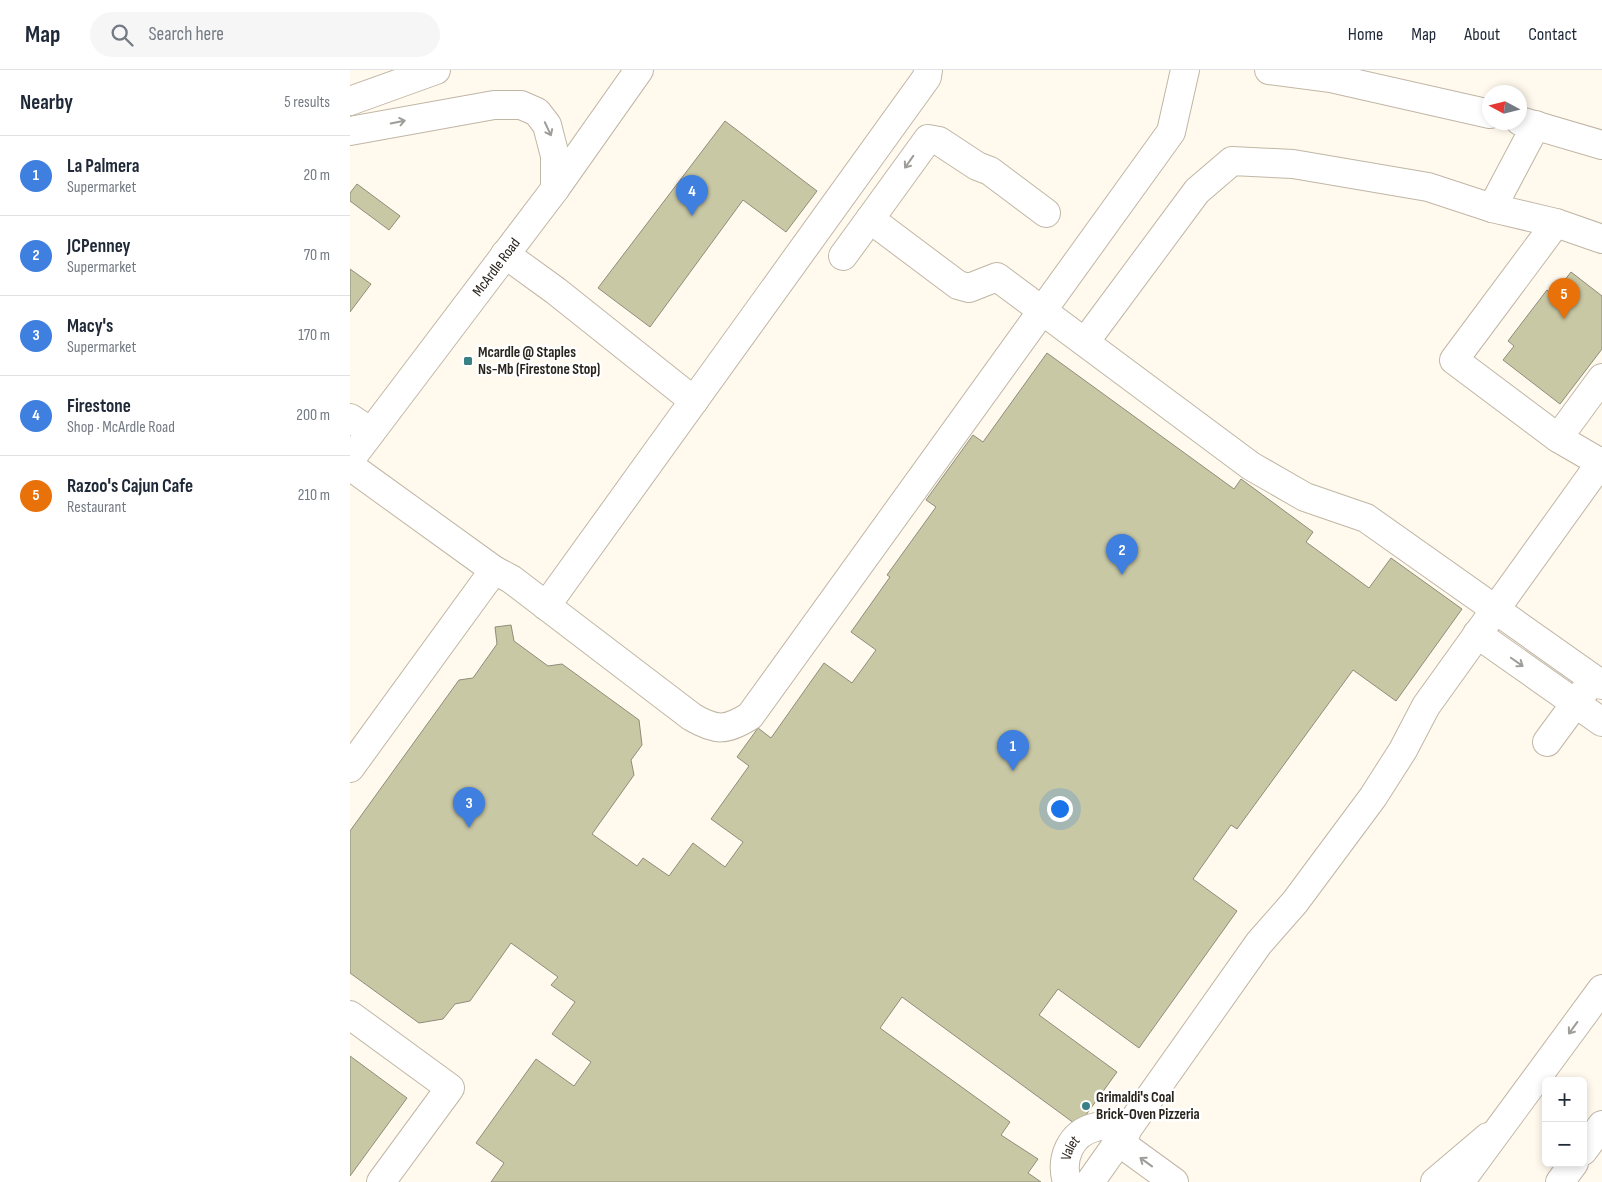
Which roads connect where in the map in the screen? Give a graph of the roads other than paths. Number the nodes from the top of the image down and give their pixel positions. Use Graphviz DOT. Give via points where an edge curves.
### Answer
graph roads {
  1 [pos="436,70"];
  2 [pos="639,70"];
  3 [pos="928,70"];
  4 [pos="1185,70"];
  5 [pos="1269,70"];
  6 [pos="400,76"];
  7 [pos="350,101"];
  8 [pos="1482,112"];
  9 [pos="1528,123"];
  10 [pos="350,131"];
  11 [pos="1602,145"];
  12 [pos="555,189"];
  13 [pos="1492,208"];
  14 [pos="1046,213"];
  15 [pos="870,219"];
  16 [pos="1556,223"];
  17 [pos="1602,239"];
  18 [pos="505,254"];
  19 [pos="843,256"];
  20 [pos="1043,310"];
  21 [pos="1084,342"];
  22 [pos="1602,378"];
  23 [pos="694,401"];
  24 [pos="360,425"];
  25 [pos="1558,438"];
  26 [pos="350,460"];
  27 [pos="1601,462"];
  28 [pos="350,466"];
  29 [pos="494,570"];
  30 [pos="546,606"];
  31 [pos="1494,610"];
  32 [pos="1477,634"];
  33 [pos="1599,677"];
  34 [pos="1576,703"];
  35 [pos="1602,722"];
  36 [pos="1547,742"];
  37 [pos="350,768"];
  38 [pos="1602,989"];
  39 [pos="350,1015"];
  40 [pos="1602,1125"];
  41 [pos="1501,1127"];
  42 [pos="1122,1137"];
  43 [pos="1587,1146"];
  44 [pos="1571,1167"];
  45 [pos="381,1182"];
  46 [pos="1067,1182"];
  47 [pos="1090,1182"];
  48 [pos="1174,1182"];
  49 [pos="1435,1182"];
  50 [pos="1460,1182"];
  51 [pos="1560,1182"];
  1 -- 6 [label="main road"];
  2 -- 12 [label="main road, McArdle Road"];
  3 -- 23 [label="main road" via="927,77 896,122"];
  4 -- 20 [label="main road" via="1171,132"];
  5 -- 8 [label="main road" via="1331,78"];
  6 -- 7 [label="main road"];
  9 -- 11 [label="main road"];
  9 -- 13 [label="main road"];
  10 -- 12 [label="main road, one-way" via="494,105 521,105 537,112 549,132 555,156"];
  12 -- 18 [label="main road, McArdle Road"];
  13 -- 16 [label="main road"];
  13 -- 21 [label="main road" via="1428,187 1292,164 1232,161 1196,191"];
  14 -- 15 [label="main road, one-way" via="990,170 977,166 939,140 928,138"];
  15 -- 19 [label="main road"];
  15 -- 20 [label="main road" via="958,285 969,288 997,277"];
  16 -- 17 [label="main road"];
  16 -- 25 [label="main road" via="1454,360"];
  18 -- 23 [label="main road"];
  18 -- 24 [label="main road, McArdle Road"];
  20 -- 21 [label="main road"];
  20 -- 30 [label="main road" via="750,716 736,725 721,729 692,717"];
  21 -- 31 [label="main road" via="1251,466 1305,497 1366,518"];
  22 -- 25 [label="main road"];
  23 -- 30 [label="main road"];
  24 -- 26 [label="main road, McArdle Road"];
  25 -- 27 [label="main road"];
  27 -- 31 [label="main road"];
  28 -- 29 [label="main road"];
  29 -- 30 [label="main road"];
  29 -- 37 [label="main road"];
  31 -- 32 [label="main road"];
  31 -- 33 [label="main road"];
  32 -- 34 [label="main road, one-way"];
  32 -- 42 [label="main road" via="1426,706 1373,797 1295,902 1259,944"];
  33 -- 34 [label="main road"];
  34 -- 35 [label="main road"];
  34 -- 36 [label="main road"];
  38 -- 41 [label="main road, one-way"];
  39 -- 45 [label="main road" via="450,1088"];
  40 -- 43 [label="main road"];
  41 -- 49 [label="main road"];
  41 -- 50 [label="main road"];
  42 -- 46 [label="main road, Valet" via="1106,1126 1096,1126 1079,1135 1064,1160"];
  42 -- 47 [label="main road"];
  48 -- 42 [label="main road, Valet, one-way"];
  44 -- 51 [label="main road"];
}
